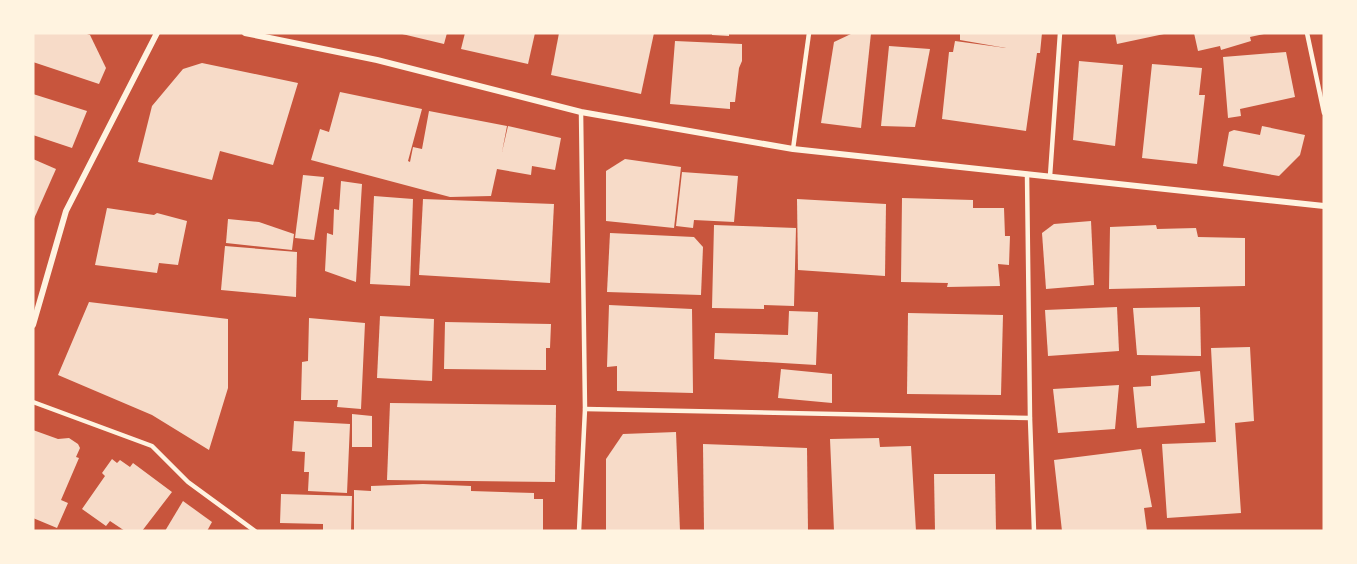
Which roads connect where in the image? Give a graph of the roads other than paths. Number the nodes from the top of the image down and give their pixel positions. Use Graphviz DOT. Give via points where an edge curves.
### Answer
graph roads {
  1 [pos="157,33"];
  2 [pos="245,33"];
  3 [pos="809,33"];
  4 [pos="1060,33"];
  5 [pos="1307,33"];
  6 [pos="581,112"];
  7 [pos="1324,113"];
  8 [pos="793,149"];
  9 [pos="1027,174"];
  10 [pos="1050,176"];
  11 [pos="1324,206"];
  12 [pos="34,320"];
  13 [pos="33,402"];
  14 [pos="585,409"];
  15 [pos="1030,418"];
  16 [pos="255,531"];
  17 [pos="579,531"];
  18 [pos="1034,531"];
  1 -- 12 [label="street" via="66,211"];
  2 -- 6 [label="street" via="377,60"];
  3 -- 8 [label="lane"];
  4 -- 10 [label="lane"];
  5 -- 7 [label="lane"];
  6 -- 8 [label="street"];
  6 -- 14 [label="lane"];
  8 -- 9 [label="street"];
  9 -- 10 [label="street"];
  9 -- 15 [label="lane"];
  10 -- 11 [label="street"];
  13 -- 16 [label="lane" via="152,446 188,482"];
  14 -- 15 [label="lane"];
  14 -- 17 [label="lane"];
  15 -- 18 [label="lane"];
}
